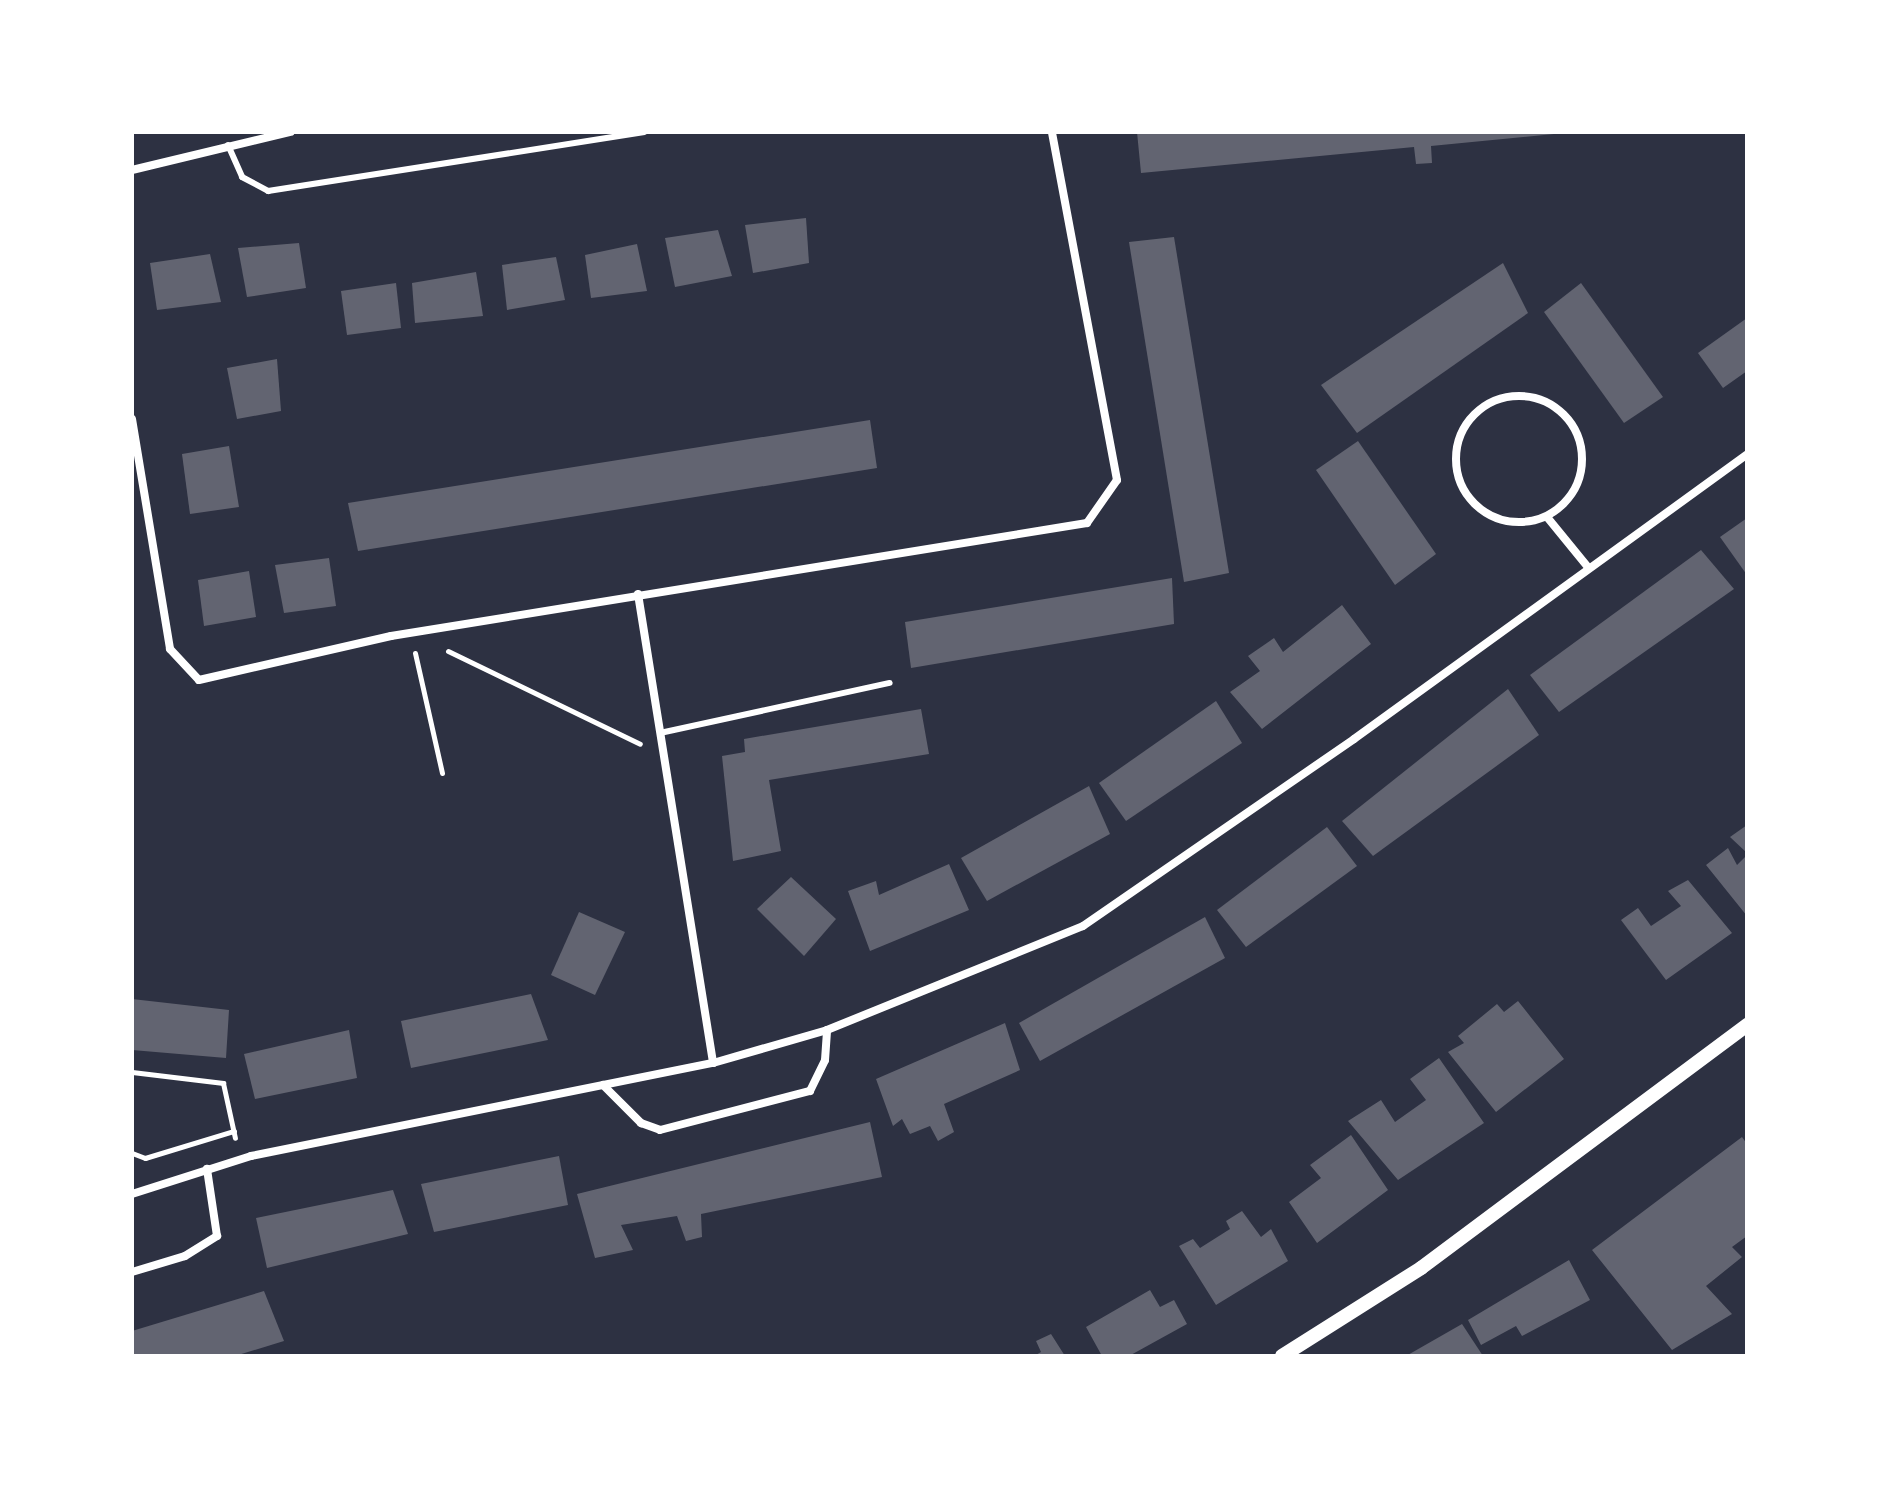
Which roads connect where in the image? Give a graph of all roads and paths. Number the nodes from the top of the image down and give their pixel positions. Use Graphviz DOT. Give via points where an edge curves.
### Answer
graph roads {
  1 [pos="232,132"];
  2 [pos="290,132"];
  3 [pos="644,132"];
  4 [pos="1052,132"];
  5 [pos="231,145"];
  6 [pos="132,170"];
  7 [pos="132,419"];
  8 [pos="1747,454"];
  9 [pos="1547,517"];
  10 [pos="1587,566"];
  11 [pos="638,594"];
  12 [pos="411,633"];
  13 [pos="890,683"];
  14 [pos="660,733"];
  15 [pos="664,755"];
  16 [pos="442,773"];
  17 [pos="1747,1025"];
  18 [pos="827,1030"];
  19 [pos="713,1063"];
  20 [pos="132,1072"];
  21 [pos="603,1085"];
  22 [pos="234,1131"];
  23 [pos="132,1153"];
  24 [pos="240,1159"];
  25 [pos="207,1169"];
  26 [pos="132,1194"];
  27 [pos="132,1272"];
  28 [pos="1298,1352"];
  29 [pos="1282,1356"];
  1 -- 5 [label="street"];
  2 -- 5 [label="street"];
  3 -- 5 [label="lane" via="268,191 242,177"];
  4 -- 11 [label="street" via="1117,480 1087,523"];
  5 -- 6 [label="street"];
  7 -- 12 [label="street" via="170,649 199,680"];
  8 -- 10 [label="street"];
  9 -- 9 [label="street" via="1527,523 1496,518 1470,500 1460,482 1458,440 1484,407 1502,398 1543,401 1574,428 1582,468 1576,488"];
  9 -- 10 [label="street"];
  10 -- 18 [label="street" via="1354,739 1083,926"];
  11 -- 12 [label="street"];
  11 -- 14 [label="street"];
  12 -- 15 [label="path"];
  12 -- 16 [label="path"];
  13 -- 14 [label="lane"];
  14 -- 15 [label="street"];
  15 -- 19 [label="street"];
  17 -- 28 [label="street" via="1421,1268"];
  18 -- 19 [label="street"];
  18 -- 21 [label="street" via="825,1060 810,1091 660,1130 641,1123"];
  19 -- 21 [label="street"];
  20 -- 22 [label="path" via="223,1083"];
  21 -- 24 [label="street"];
  22 -- 23 [label="path" via="145,1158"];
  22 -- 24 [label="path"];
  24 -- 25 [label="street"];
  25 -- 26 [label="street"];
  25 -- 27 [label="street" via="217,1236 185,1256"];
  28 -- 29 [label="street"];
}
